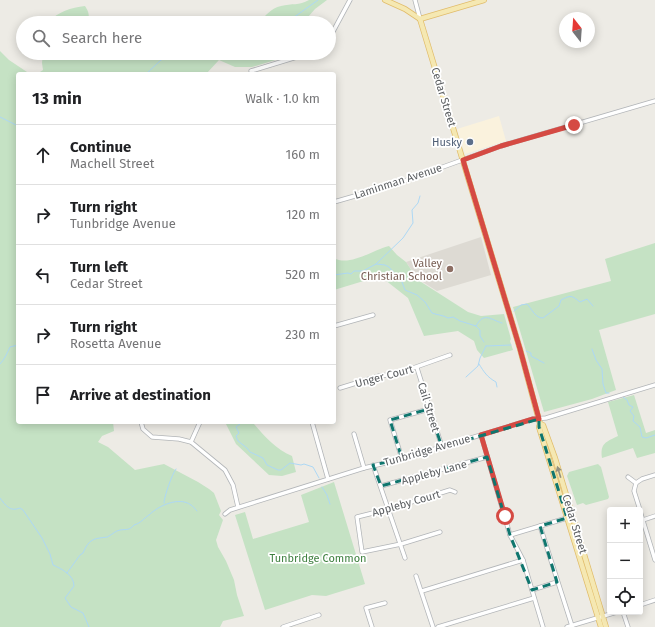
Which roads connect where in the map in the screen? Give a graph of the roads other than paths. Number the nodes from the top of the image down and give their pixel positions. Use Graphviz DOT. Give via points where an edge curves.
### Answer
graph roads {
  1 [pos="350,0"];
  2 [pos="385,0"];
  3 [pos="415,0"];
  4 [pos="484,0"];
  5 [pos="420,19"];
  6 [pos="336,26"];
  7 [pos="287,60"];
  8 [pos="251,71"];
  9 [pos="655,101"];
  10 [pos="463,160"];
  11 [pos="336,201"];
  12 [pos="373,315"];
  13 [pos="336,325"];
  14 [pos="450,355"];
  15 [pos="417,368"];
  16 [pos="655,385"];
  17 [pos="340,388"];
  18 [pos="429,409"];
  19 [pos="540,421"];
  20 [pos="142,424"];
  21 [pos="199,424"];
  22 [pos="313,424"];
  23 [pos="354,434"];
  24 [pos="481,435"];
  25 [pos="191,442"];
  26 [pos="442,447"];
  27 [pos="487,457"];
  28 [pos="402,459"];
  29 [pos="373,466"];
  30 [pos="364,468"];
  31 [pos="655,475"];
  32 [pos="628,477"];
  33 [pos="328,479"];
  34 [pos="636,483"];
  35 [pos="381,486"];
  36 [pos="455,492"];
  37 [pos="238,507"];
  38 [pos="639,507"];
  39 [pos="389,510"];
  40 [pos="225,514"];
  41 [pos="655,516"];
  42 [pos="567,518"];
  43 [pos="643,520"];
  44 [pos="540,526"];
  45 [pos="440,532"];
  46 [pos="510,535"];
  47 [pos="401,544"];
  48 [pos="405,558"];
  49 [pos="655,558"];
  50 [pos="523,560"];
  51 [pos="416,576"];
  52 [pos="557,582"];
  53 [pos="532,590"];
  54 [pos="422,591"];
  55 [pos="534,598"];
  56 [pos="655,600"];
  57 [pos="385,603"];
  58 [pos="643,604"];
  59 [pos="607,615"];
  60 [pos="624,615"];
  61 [pos="319,616"];
  62 [pos="600,617"];
  63 [pos="572,626"];
  64 [pos="284,627"];
  65 [pos="372,627"];
  66 [pos="433,627"];
  67 [pos="438,627"];
  68 [pos="543,627"];
  69 [pos="567,627"];
  70 [pos="601,627"];
  71 [pos="606,627"];
  72 [pos="628,627"];
  1 -- 6 [label="street"];
  2 -- 5 [label="main road"];
  3 -- 5 [label="street, Cedar Street"];
  4 -- 5 [label="main road"];
  5 -- 10 [label="main road, Cedar Street"];
  7 -- 8 [label="street"];
  9 -- 10 [label="street, Laminman Avenue" via="501,146"];
  10 -- 11 [label="street, Laminman Avenue"];
  10 -- 19 [label="main road, Cedar Street"];
  12 -- 13 [label="street"];
  14 -- 15 [label="street, Unger Court"];
  15 -- 17 [label="street, Unger Court"];
  15 -- 18 [label="street, Cail Street"];
  16 -- 19 [label="street, Tunbridge Avenue"];
  18 -- 26 [label="street, Cail Street"];
  18 -- 28 [label="street" via="390,420"];
  19 -- 24 [label="street, Tunbridge Avenue" via="533,419"];
  19 -- 42 [label="main road, Cedar Street" via="539,427"];
  62 -- 19 [label="main road, Cedar Street, one-way" via="555,458"];
  20 -- 25 [label="street" via="143,429 152,437"];
  21 -- 25 [label="street"];
  22 -- 33 [label="street"];
  23 -- 30 [label="street"];
  24 -- 26 [label="street, Tunbridge Avenue"];
  24 -- 27 [label="street"];
  25 -- 37 [label="street" via="225,470 233,485"];
  26 -- 28 [label="street, Tunbridge Avenue"];
  27 -- 35 [label="street, Appleby Lane"];
  27 -- 46 [label="street"];
  28 -- 29 [label="street, Tunbridge Avenue"];
  29 -- 30 [label="street, Tunbridge Avenue"];
  29 -- 35 [label="street"];
  30 -- 33 [label="street, Tunbridge Avenue"];
  31 -- 34 [label="street"];
  32 -- 34 [label="street"];
  33 -- 37 [label="street, Tunbridge Avenue"];
  34 -- 38 [label="street" via="634,491"];
  35 -- 39 [label="street"];
  36 -- 39 [label="street, Appleby Court" via="450,490"];
  37 -- 40 [label="street, Tunbridge Avenue"];
  39 -- 47 [label="street"];
  39 -- 47 [label="street, Appleby Court" via="357,517 362,552"];
  41 -- 43 [label="street"];
  42 -- 44 [label="street"];
  42 -- 62 [label="main road, Cedar Street"];
  43 -- 49 [label="street"];
  44 -- 46 [label="street"];
  44 -- 52 [label="street"];
  45 -- 47 [label="street"];
  46 -- 50 [label="street"];
  47 -- 48 [label="street"];
  50 -- 53 [label="street"];
  50 -- 54 [label="street"];
  51 -- 54 [label="street"];
  52 -- 53 [label="street"];
  52 -- 63 [label="street"];
  53 -- 55 [label="street"];
  54 -- 66 [label="street"];
  55 -- 67 [label="street"];
  55 -- 68 [label="street"];
  56 -- 58 [label="street"];
  57 -- 65 [label="street" via="366,608"];
  59 -- 62 [label="street"];
  60 -- 72 [label="street"];
  61 -- 64 [label="street"];
  62 -- 63 [label="street"];
  62 -- 70 [label="main road, Cedar Street"];
  62 -- 71 [label="main road, Cedar Street"];
  63 -- 69 [label="street"];
}
